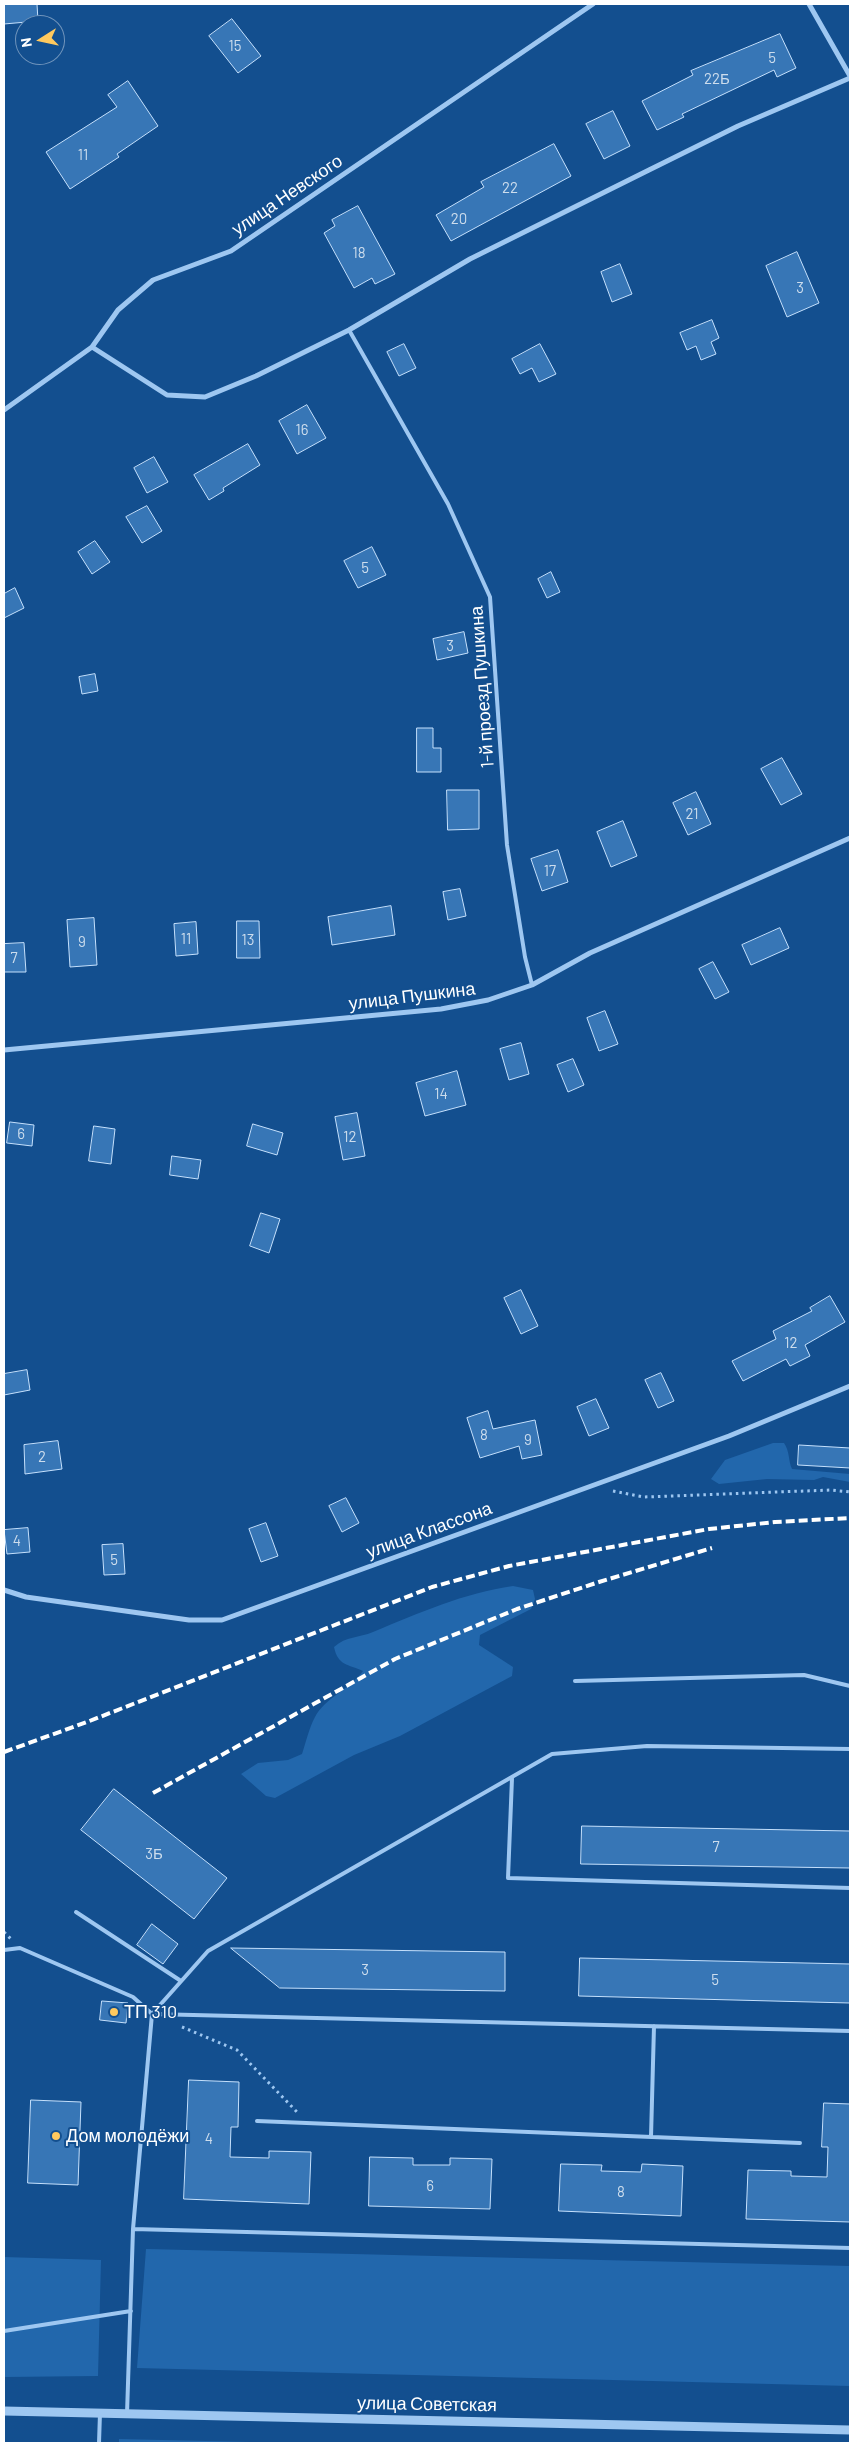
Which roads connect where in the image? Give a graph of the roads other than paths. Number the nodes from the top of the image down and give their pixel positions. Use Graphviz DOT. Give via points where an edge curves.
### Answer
graph roads {
  1 [pos="593,4"];
  2 [pos="809,4"];
  3 [pos="850,77"];
  4 [pos="349,330"];
  5 [pos="92,347"];
  6 [pos="4,410"];
  7 [pos="850,838"];
  8 [pos="532,985"];
  9 [pos="4,1050"];
  10 [pos="850,1386"];
  11 [pos="4,1590"];
  12 [pos="575,1680"];
  13 [pos="850,1686"];
  14 [pos="850,1749"];
  15 [pos="512,1778"];
  16 [pos="850,1888"];
  17 [pos="76,1912"];
  18 [pos="4,1950"];
  19 [pos="181,1981"];
  20 [pos="152,2014"];
  21 [pos="654,2026"];
  22 [pos="850,2031"];
  23 [pos="257,2121"];
  24 [pos="651,2137"];
  25 [pos="800,2143"];
  26 [pos="134,2229"];
  27 [pos="850,2248"];
  28 [pos="131,2311"];
  29 [pos="4,2331"];
  30 [pos="4,2411"];
  31 [pos="100,2413"];
  32 [pos="127,2414"];
  33 [pos="850,2430"];
  34 [pos="99,2443"];
  1 -- 5 [label="street, улица Невского" via="231,251 153,280 118,310"];
  2 -- 3 [label="street"];
  3 -- 4 [label="street" via="738,126 470,259"];
  4 -- 5 [label="street" via="205,397 167,395"];
  4 -- 8 [label="lane, 1-й проезд Пушкина" via="448,504 490,597 507,845"];
  5 -- 6 [label="street, улица Невского"];
  7 -- 8 [label="street, улица Пушкина" via="590,953"];
  8 -- 9 [label="street, улица Пушкина" via="488,1000 441,1009"];
  10 -- 11 [label="street, улица Классона" via="730,1436 222,1620 189,1620 26,1597"];
  12 -- 13 [label="lane" via="804,1675"];
  14 -- 15 [label="lane" via="647,1746 552,1754"];
  15 -- 16 [label="lane" via="508,1878"];
  15 -- 19 [label="lane" via="208,1951"];
  17 -- 19 [label="lane"];
  18 -- 20 [label="lane" via="20,1948 133,1997"];
  19 -- 20 [label="lane"];
  20 -- 21 [label="lane"];
  20 -- 26 [label="lane"];
  21 -- 22 [label="lane"];
  21 -- 24 [label="lane"];
  23 -- 24 [label="lane"];
  24 -- 25 [label="lane"];
  26 -- 27 [label="lane"];
  26 -- 28 [label="lane"];
  28 -- 29 [label="lane"];
  28 -- 32 [label="lane"];
  30 -- 31 [label="street, улица Советская"];
  31 -- 32 [label="street, улица Советская"];
  31 -- 34 [label="lane"];
  32 -- 33 [label="street, улица Советская"];
}
